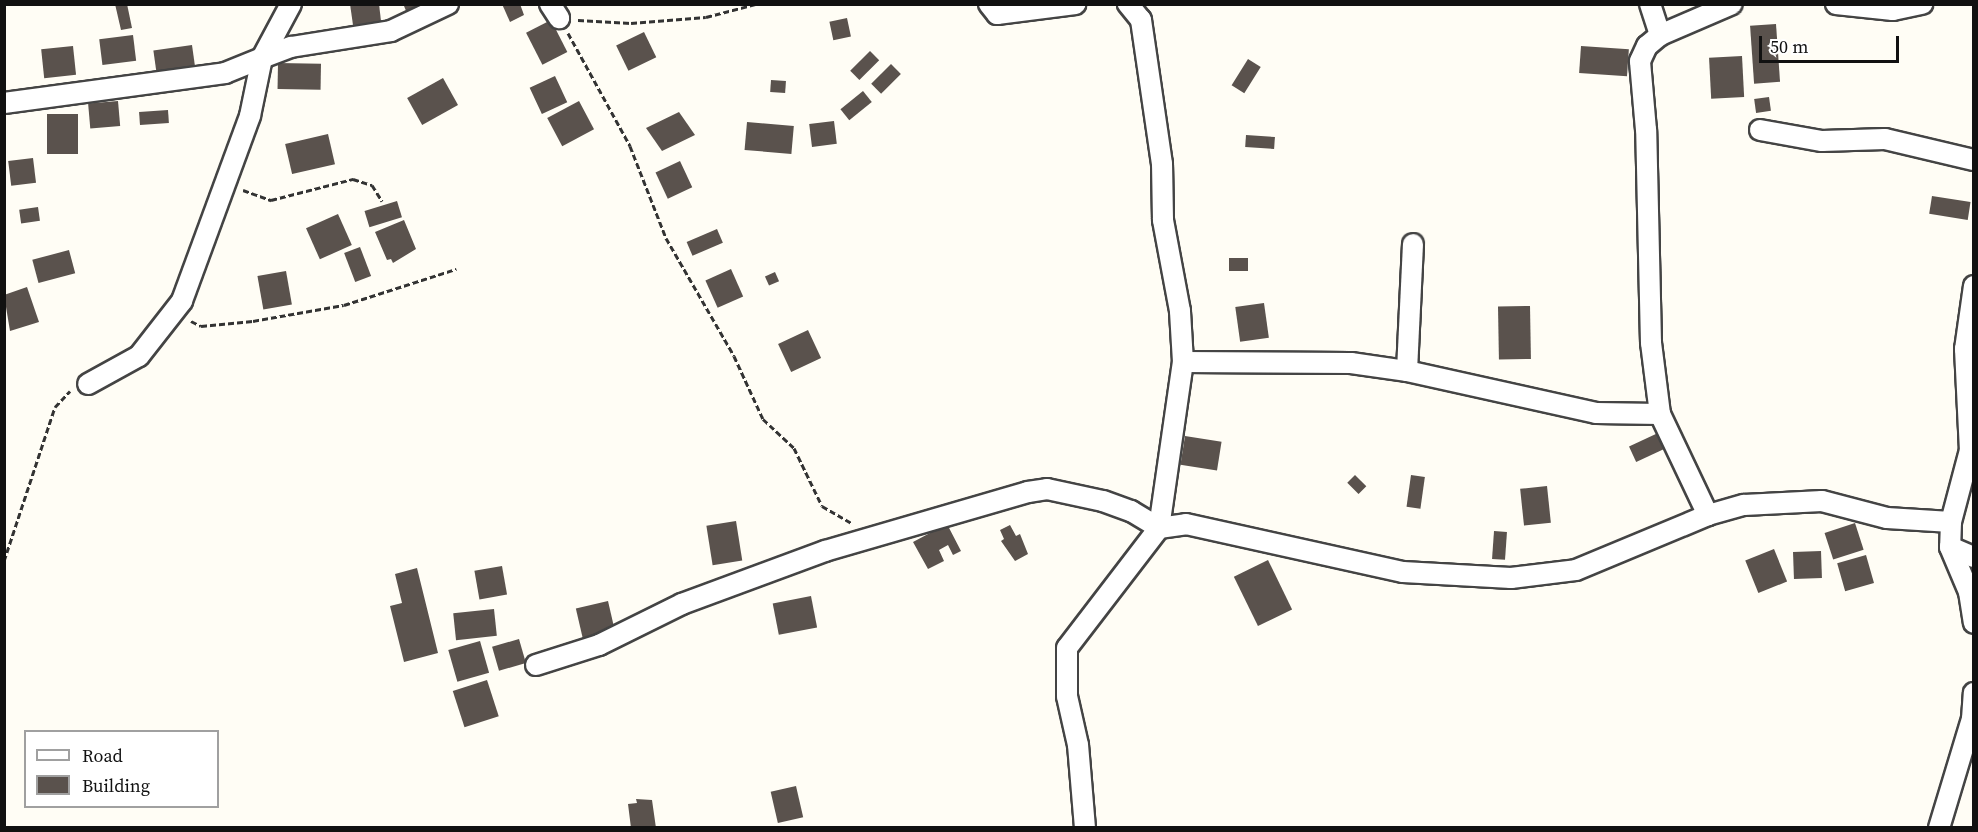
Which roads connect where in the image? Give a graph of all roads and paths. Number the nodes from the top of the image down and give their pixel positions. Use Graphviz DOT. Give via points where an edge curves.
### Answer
graph roads {
  1 [pos="291,4"];
  2 [pos="448,4"];
  3 [pos="756,4"];
  4 [pos="989,4"];
  5 [pos="1075,4"];
  6 [pos="1128,4"];
  7 [pos="1650,4"];
  8 [pos="1732,4"];
  9 [pos="1836,4"];
  10 [pos="1922,4"];
  11 [pos="554,11"];
  12 [pos="1659,35"];
  13 [pos="262,58"];
  14 [pos="4,103"];
  15 [pos="1760,130"];
  16 [pos="1974,160"];
  17 [pos="230,176"];
  18 [pos="382,201"];
  19 [pos="1413,244"];
  20 [pos="456,269"];
  21 [pos="1974,286"];
  22 [pos="182,300"];
  23 [pos="1183,362"];
  24 [pos="1407,371"];
  25 [pos="88,384"];
  26 [pos="1660,414"];
  27 [pos="1708,514"];
  28 [pos="1951,522"];
  29 [pos="1159,528"];
  30 [pos="870,537"];
  31 [pos="1950,547"];
  32 [pos="1974,557"];
  33 [pos="4,561"];
  34 [pos="1974,622"];
  35 [pos="536,664"];
  36 [pos="1974,693"];
  37 [pos="1085,828"];
  38 [pos="1939,828"];
  1 -- 13 [label="street"];
  2 -- 13 [label="street" via="391,31 291,48"];
  3 -- 11 [label="path" via="706,17 631,23"];
  4 -- 5 [label="street" via="997,14"];
  6 -- 23 [label="street" via="1141,20 1162,164 1163,220 1180,311"];
  7 -- 12 [label="street"];
  8 -- 12 [label="street"];
  9 -- 10 [label="street" via="1893,10"];
  11 -- 30 [label="path" via="630,146 666,238 734,356 763,419 794,448 822,506"];
  12 -- 26 [label="street" via="1647,46 1640,61 1646,130 1651,343"];
  13 -- 14 [label="street" via="225,73"];
  13 -- 17 [label="street" via="250,116"];
  15 -- 16 [label="street" via="1822,141 1885,139"];
  17 -- 18 [label="path" via="244,191 271,200 353,179 372,185"];
  17 -- 22 [label="street"];
  19 -- 24 [label="street"];
  20 -- 22 [label="path" via="344,304 253,321 201,326 190,320"];
  21 -- 28 [label="street" via="1965,350 1970,450"];
  22 -- 25 [label="street" via="139,356"];
  23 -- 24 [label="street" via="1351,363"];
  23 -- 29 [label="street"];
  24 -- 26 [label="street" via="1596,413"];
  25 -- 33 [label="path" via="68,392 55,407"];
  26 -- 27 [label="street"];
  27 -- 28 [label="street" via="1764,503 1822,501 1887,518"];
  27 -- 29 [label="street" via="1576,570 1511,578 1403,572 1186,524"];
  28 -- 31 [label="street"];
  29 -- 30 [label="street" via="1131,511 1103,501 1047,489 997,499 955,515"];
  29 -- 37 [label="street" via="1067,648 1067,696 1078,745"];
  30 -- 35 [label="street" via="720,588 599,645"];
  31 -- 32 [label="street"];
  31 -- 34 [label="street" via="1969,592"];
  36 -- 38 [label="street" via="1972,719"];
}
